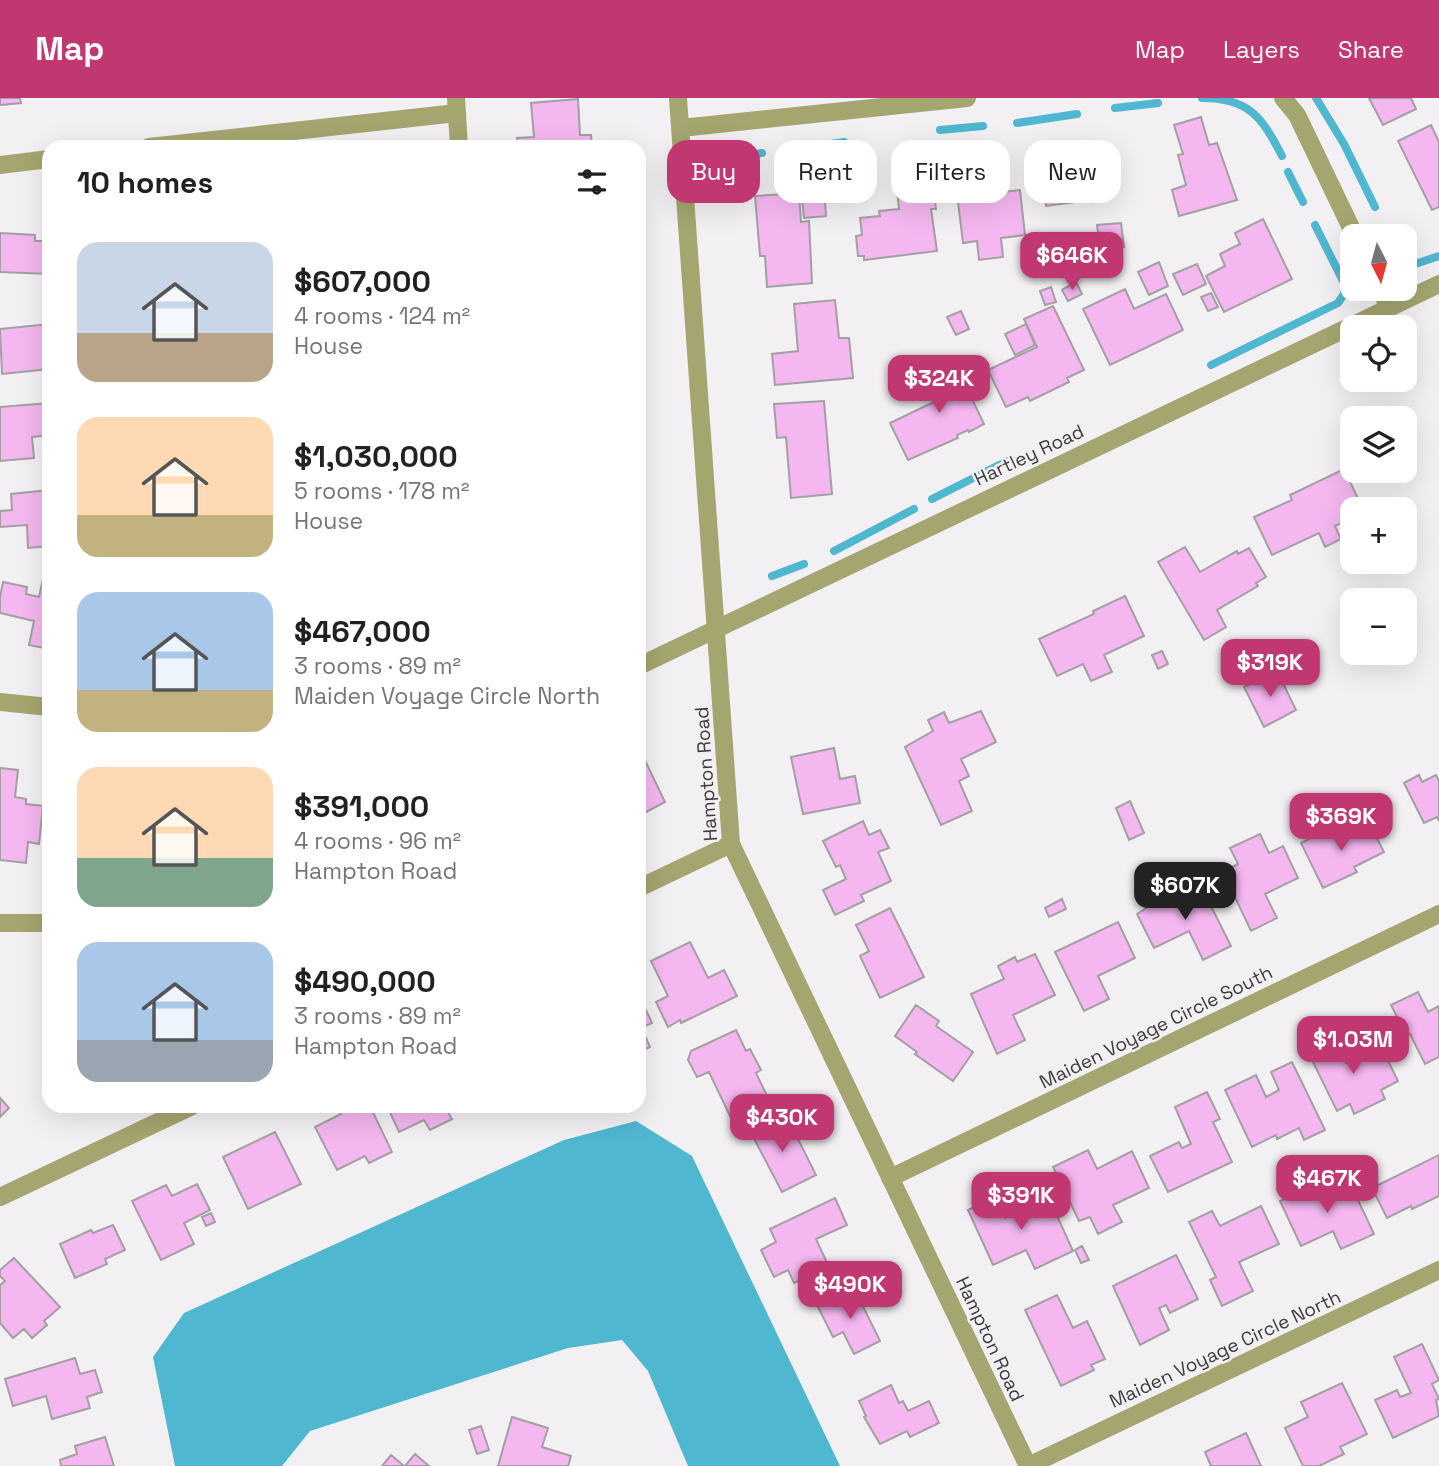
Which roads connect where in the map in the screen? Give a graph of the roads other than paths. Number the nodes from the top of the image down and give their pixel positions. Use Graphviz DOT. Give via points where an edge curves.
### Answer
graph roads {
  1 [pos="678,98"];
  2 [pos="967,98"];
  3 [pos="1283,98"];
  4 [pos="456,106"];
  5 [pos="681,128"];
  6 [pos="201,140"];
  7 [pos="458,140"];
  8 [pos="42,160"];
  9 [pos="0,165"];
  10 [pos="1349,224"];
  11 [pos="1439,284"];
  12 [pos="1386,301"];
  13 [pos="1389,308"];
  14 [pos="716,628"];
  15 [pos="646,663"];
  16 [pos="0,702"];
  17 [pos="42,706"];
  18 [pos="730,844"];
  19 [pos="646,885"];
  20 [pos="1439,914"];
  21 [pos="0,923"];
  22 [pos="42,923"];
  23 [pos="177,1113"];
  24 [pos="890,1178"];
  25 [pos="0,1197"];
  26 [pos="1439,1270"];
  27 [pos="1028,1466"];
  1 -- 5 [label="street, Hampton Road"];
  2 -- 5 [label="street"];
  3 -- 10 [label="street" via="1297,116"];
  4 -- 6 [label="street"];
  4 -- 7 [label="street"];
  5 -- 14 [label="street, Hampton Road"];
  8 -- 9 [label="street"];
  11 -- 13 [label="street, Hartley Road"];
  12 -- 13 [label="street"];
  13 -- 14 [label="street, Hartley Road"];
  14 -- 15 [label="street, Hartley Road"];
  14 -- 18 [label="street, Hampton Road"];
  16 -- 17 [label="street"];
  18 -- 19 [label="street"];
  18 -- 24 [label="street, Hampton Road"];
  20 -- 24 [label="street, Maiden Voyage Circle South"];
  21 -- 22 [label="street"];
  23 -- 25 [label="street"];
  24 -- 27 [label="street, Hampton Road"];
  26 -- 27 [label="street, Maiden Voyage Circle North"];
}
